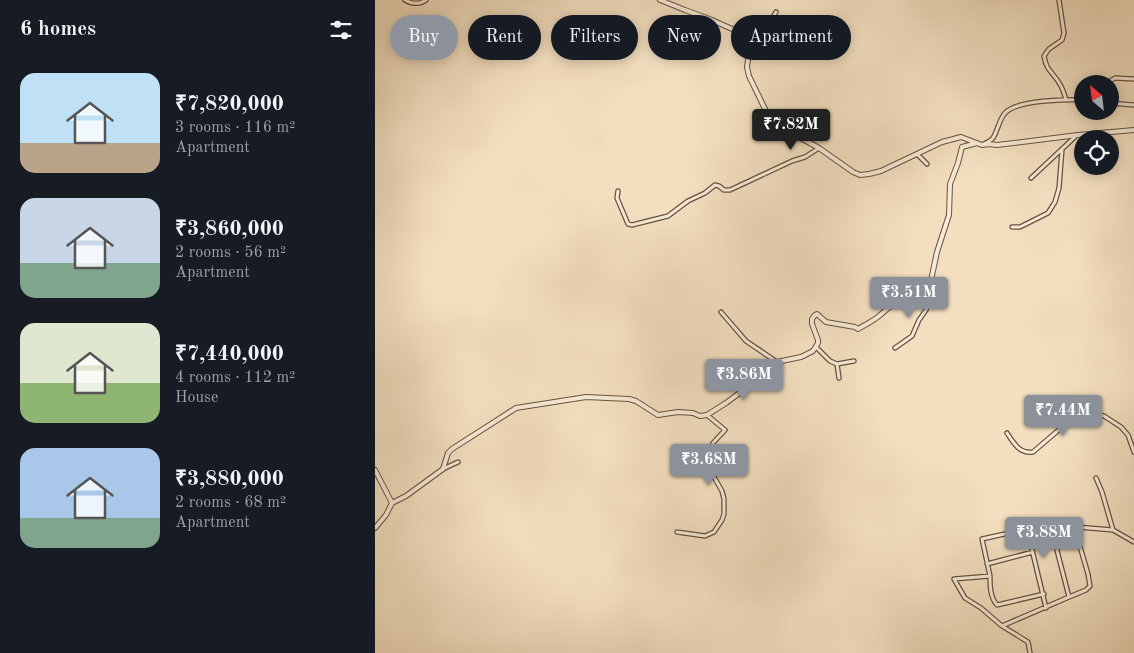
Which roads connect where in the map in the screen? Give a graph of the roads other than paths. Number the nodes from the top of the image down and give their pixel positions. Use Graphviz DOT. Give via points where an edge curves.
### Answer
graph roads {
  1 [pos="405,0"];
  2 [pos="426,0"];
  3 [pos="660,0"];
  4 [pos="1059,0"];
  5 [pos="776,12"];
  6 [pos="699,15"];
  7 [pos="774,15"];
  8 [pos="748,60"];
  9 [pos="1119,78"];
  10 [pos="1134,79"];
  11 [pos="1066,100"];
  12 [pos="1074,100"];
  13 [pos="1119,104"];
  14 [pos="1134,105"];
  15 [pos="1134,130"];
  16 [pos="1119,131"];
  17 [pos="1074,135"];
  18 [pos="1074,139"];
  19 [pos="979,144"];
  20 [pos="819,148"];
  21 [pos="1062,150"];
  22 [pos="917,154"];
  23 [pos="927,164"];
  24 [pos="1031,178"];
  25 [pos="618,191"];
  26 [pos="1012,228"];
  27 [pos="929,288"];
  28 [pos="721,312"];
  29 [pos="816,347"];
  30 [pos="895,348"];
  31 [pos="854,361"];
  32 [pos="777,362"];
  33 [pos="837,364"];
  34 [pos="839,378"];
  35 [pos="707,415"];
  36 [pos="1007,433"];
  37 [pos="1134,452"];
  38 [pos="458,462"];
  39 [pos="443,469"];
  40 [pos="375,470"];
  41 [pos="1096,478"];
  42 [pos="392,503"];
  43 [pos="1051,526"];
  44 [pos="1075,526"];
  45 [pos="375,528"];
  46 [pos="1027,529"];
  47 [pos="1113,530"];
  48 [pos="677,532"];
  49 [pos="1134,542"];
  50 [pos="1033,552"];
  51 [pos="987,564"];
  52 [pos="990,576"];
  53 [pos="1044,594"];
  54 [pos="1069,596"];
  55 [pos="1046,608"];
  56 [pos="1002,626"];
  57 [pos="1030,653"];
  1 -- 2 [label="street" via="414,4"];
  3 -- 6 [label="street"];
  4 -- 11 [label="street" via="1064,33 1044,56 1049,72 1064,90"];
  5 -- 7 [label="street"];
  8 -- 20 [label="street" via="749,76 775,126"];
  9 -- 10 [label="street"];
  11 -- 12 [label="street"];
  11 -- 19 [label="street" via="1019,105 1006,112 993,139"];
  13 -- 14 [label="street"];
  15 -- 16 [label="street"];
  17 -- 19 [label="street" via="997,145"];
  18 -- 21 [label="street"];
  19 -- 22 [label="street" via="961,137"];
  19 -- 27 [label="street" via="961,147 951,184 949,215"];
  20 -- 22 [label="street" via="860,175 881,171"];
  20 -- 25 [label="street" via="730,190 715,185 668,216 632,226 628,224 618,201"];
  21 -- 24 [label="street"];
  21 -- 26 [label="street" via="1059,188 1048,213"];
  22 -- 23 [label="street"];
  27 -- 29 [label="street" via="899,301 858,329 827,322 815,315 812,324 818,340"];
  27 -- 30 [label="street" via="933,294 912,336"];
  28 -- 32 [label="street" via="746,341"];
  29 -- 32 [label="street" via="801,357"];
  29 -- 33 [label="street"];
  31 -- 33 [label="street"];
  32 -- 35 [label="street"];
  33 -- 34 [label="street"];
  35 -- 39 [label="street" via="679,412 658,415 629,399 594,397 515,408 452,449"];
  35 -- 48 [label="street" via="725,430 713,443 714,477 723,491 724,514 720,525 705,536"];
  36 -- 37 [label="street" via="1018,449 1033,452 1068,422 1094,414 1104,416 1121,427 1128,435"];
  38 -- 39 [label="street"];
  39 -- 42 [label="street"];
  40 -- 42 [label="street"];
  41 -- 47 [label="street"];
  42 -- 45 [label="street"];
  43 -- 44 [label="street"];
  43 -- 46 [label="street"];
  43 -- 54 [label="street"];
  44 -- 47 [label="street"];
  44 -- 54 [label="street" via="1090,586"];
  46 -- 50 [label="street"];
  46 -- 51 [label="street" via="982,540"];
  47 -- 49 [label="street"];
  50 -- 51 [label="street"];
  50 -- 53 [label="street"];
  51 -- 52 [label="street"];
  52 -- 53 [label="street" via="990,588 997,605"];
  52 -- 56 [label="street" via="954,579 965,598"];
  53 -- 55 [label="street"];
  54 -- 55 [label="street"];
  55 -- 56 [label="street"];
  56 -- 57 [label="street" via="1028,642"];
}
